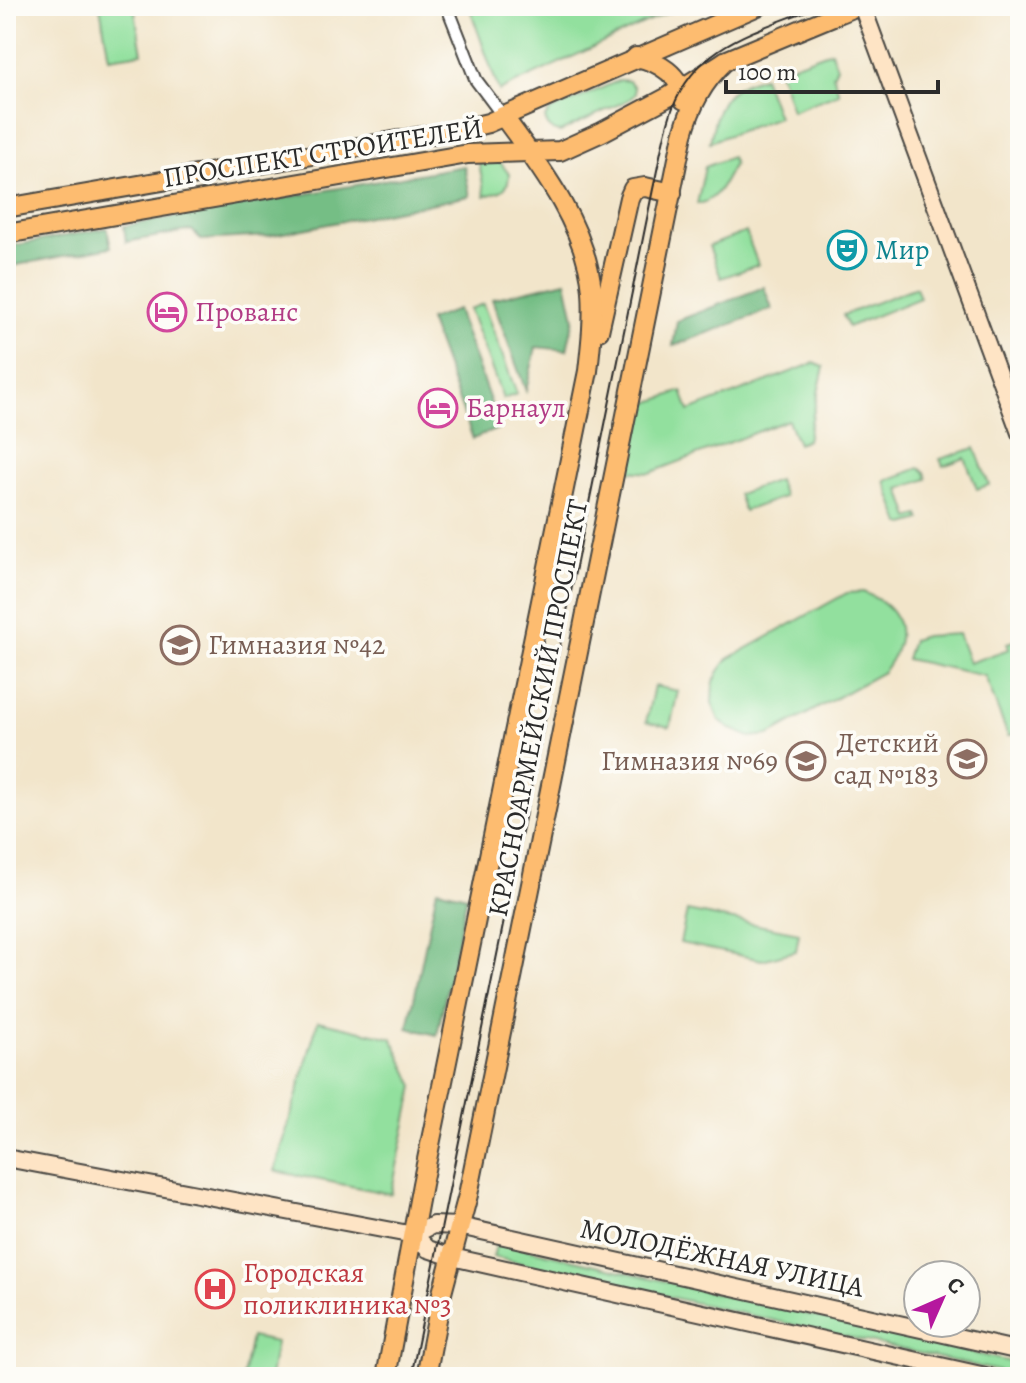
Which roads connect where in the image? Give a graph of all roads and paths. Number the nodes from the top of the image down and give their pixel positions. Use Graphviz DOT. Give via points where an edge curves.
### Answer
graph roads {
  1 [pos="447,6"];
  2 [pos="758,6"];
  3 [pos="859,6"];
  4 [pos="636,57"];
  5 [pos="725,61"];
  6 [pos="682,88"];
  7 [pos="503,116"];
  8 [pos="683,134"];
  9 [pos="531,154"];
  10 [pos="672,193"];
  11 [pos="6,208"];
  12 [pos="6,234"];
  13 [pos="588,371"];
  14 [pos="1020,433"];
  15 [pos="6,1158"];
  16 [pos="459,1226"];
  17 [pos="414,1235"];
  18 [pos="452,1257"];
  19 [pos="1020,1351"];
  20 [pos="386,1377"];
  21 [pos="426,1377"];
  22 [pos="990,1377"];
  1 -- 7 [label="street" via="476,80"];
  2 -- 4 [label="main road, ПРОСПЕКТ СТРОИТЕЛЕЙ"];
  3 -- 5 [label="main road, ПРОСПЕКТ СТРОИТЕЛЕЙ"];
  3 -- 14 [label="street"];
  4 -- 6 [label="main road" via="666,69"];
  4 -- 7 [label="main road, ПРОСПЕКТ СТРОИТЕЛЕЙ"];
  5 -- 6 [label="main road, ПРОСПЕКТ СТРОИТЕЛЕЙ"];
  5 -- 8 [label="main road, КРАСНОАРМЕЙСКИЙ ПРОСПЕКТ" via="700,90"];
  6 -- 8 [label="main road"];
  6 -- 9 [label="main road, ПРОСПЕКТ СТРОИТЕЛЕЙ" via="560,151"];
  7 -- 9 [label="main road, КРАСНОАРМЕЙСКИЙ ПРОСПЕКТ"];
  7 -- 11 [label="main road, ПРОСПЕКТ СТРОИТЕЛЕЙ" via="463,129"];
  8 -- 10 [label="main road, КРАСНОАРМЕЙСКИЙ ПРОСПЕКТ"];
  9 -- 12 [label="main road, ПРОСПЕКТ СТРОИТЕЛЕЙ" via="468,154"];
  9 -- 13 [label="main road, КРАСНОАРМЕЙСКИЙ ПРОСПЕКТ" via="572,224 589,276 593,326"];
  10 -- 13 [label="main road" via="633,189"];
  10 -- 16 [label="main road, КРАСНОАРМЕЙСКИЙ ПРОСПЕКТ"];
  13 -- 17 [label="main road, КРАСНОАРМЕЙСКИЙ ПРОСПЕКТ"];
  15 -- 17 [label="street, МОЛОДЁЖНАЯ УЛИЦА"];
  16 -- 17 [label="street, МОЛОДЁЖНАЯ УЛИЦА" via="433,1225"];
  16 -- 18 [label="main road, КРАСНОАРМЕЙСКИЙ ПРОСПЕКТ"];
  16 -- 19 [label="street, МОЛОДЁЖНАЯ УЛИЦА"];
  17 -- 18 [label="street, МОЛОДЁЖНАЯ УЛИЦА" via="428,1249"];
  17 -- 20 [label="main road, КРАСНОАРМЕЙСКИЙ ПРОСПЕКТ"];
  18 -- 21 [label="main road, КРАСНОАРМЕЙСКИЙ ПРОСПЕКТ"];
  18 -- 22 [label="street, МОЛОДЁЖНАЯ УЛИЦА"];
}
